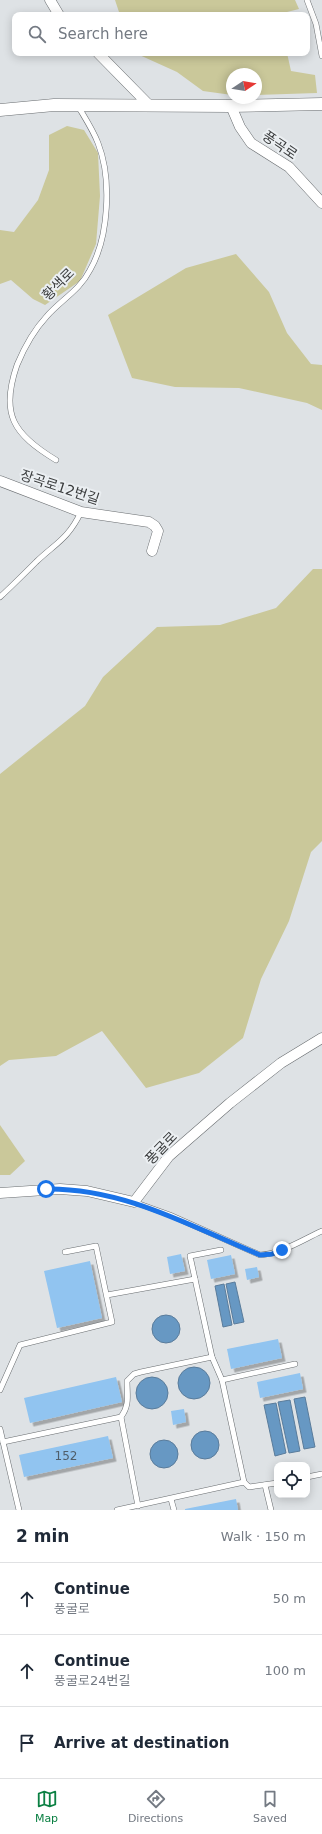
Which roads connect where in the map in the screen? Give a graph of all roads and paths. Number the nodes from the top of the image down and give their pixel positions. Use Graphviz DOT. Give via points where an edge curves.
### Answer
graph roads {
  1 [pos="50,0"];
  2 [pos="307,0"];
  3 [pos="57,12"];
  4 [pos="101,56"];
  5 [pos="322,56"];
  6 [pos="322,104"];
  7 [pos="78,105"];
  8 [pos="149,105"];
  9 [pos="231,106"];
  10 [pos="0,110"];
  11 [pos="322,203"];
  12 [pos="56,460"];
  13 [pos="0,481"];
  14 [pos="81,512"];
  15 [pos="152,551"];
  16 [pos="0,597"];
  17 [pos="322,1038"];
  18 [pos="0,1193"];
  19 [pos="134,1202"];
  20 [pos="322,1231"];
  21 [pos="221,1250"];
  22 [pos="65,1252"];
  23 [pos="195,1279"];
  24 [pos="107,1295"];
  25 [pos="212,1357"];
  26 [pos="295,1364"];
  27 [pos="222,1380"];
  28 [pos="0,1390"];
  29 [pos="121,1417"];
  30 [pos="0,1429"];
  31 [pos="3,1442"];
  32 [pos="322,1474"];
  33 [pos="310,1476"];
  34 [pos="244,1482"];
  35 [pos="274,1484"];
  36 [pos="265,1485"];
  37 [pos="171,1499"];
  38 [pos="138,1506"];
  39 [pos="19,1510"];
  40 [pos="117,1510"];
  41 [pos="174,1510"];
  42 [pos="270,1510"];
  1 -- 3 [label="street"];
  2 -- 5 [label="lane" via="316,24"];
  4 -- 8 [label="street"];
  6 -- 9 [label="street"];
  7 -- 8 [label="street"];
  7 -- 10 [label="street" via="31,106"];
  7 -- 12 [label="lane, 황색로" via="102,155 106,198 101,242 96,258 83,282 47,315 30,339 9,382 6,405 15,426 36,448"];
  8 -- 9 [label="street"];
  9 -- 11 [label="street, 풍곡로" via="240,127 251,143 289,167"];
  13 -- 14 [label="street, 장곡로12번길"];
  14 -- 15 [label="street, 장곡로12번길" via="139,520 155,526 158,531"];
  14 -- 16 [label="lane" via="64,539"];
  17 -- 19 [label="street, 풍굴로" via="265,1074 169,1156"];
  18 -- 19 [label="street" via="67,1189"];
  19 -- 20 [label="lane" via="260,1255 272,1254"];
  21 -- 23 [label="lane" via="190,1256"];
  22 -- 24 [label="lane" via="96,1246"];
  23 -- 24 [label="lane"];
  23 -- 25 [label="lane"];
  24 -- 28 [label="lane" via="112,1322 20,1346"];
  25 -- 27 [label="lane"];
  25 -- 29 [label="lane" via="141,1372 130,1377 127,1381 128,1406"];
  26 -- 27 [label="lane"];
  27 -- 34 [label="lane"];
  29 -- 31 [label="lane"];
  29 -- 38 [label="lane"];
  30 -- 31 [label="lane"];
  31 -- 39 [label="lane"];
  32 -- 33 [label="lane"];
  34 -- 36 [label="lane" via="249,1487"];
  34 -- 37 [label="lane"];
  35 -- 36 [label="lane"];
  36 -- 42 [label="lane"];
  37 -- 38 [label="lane"];
  37 -- 41 [label="lane"];
  38 -- 40 [label="lane"];
}
